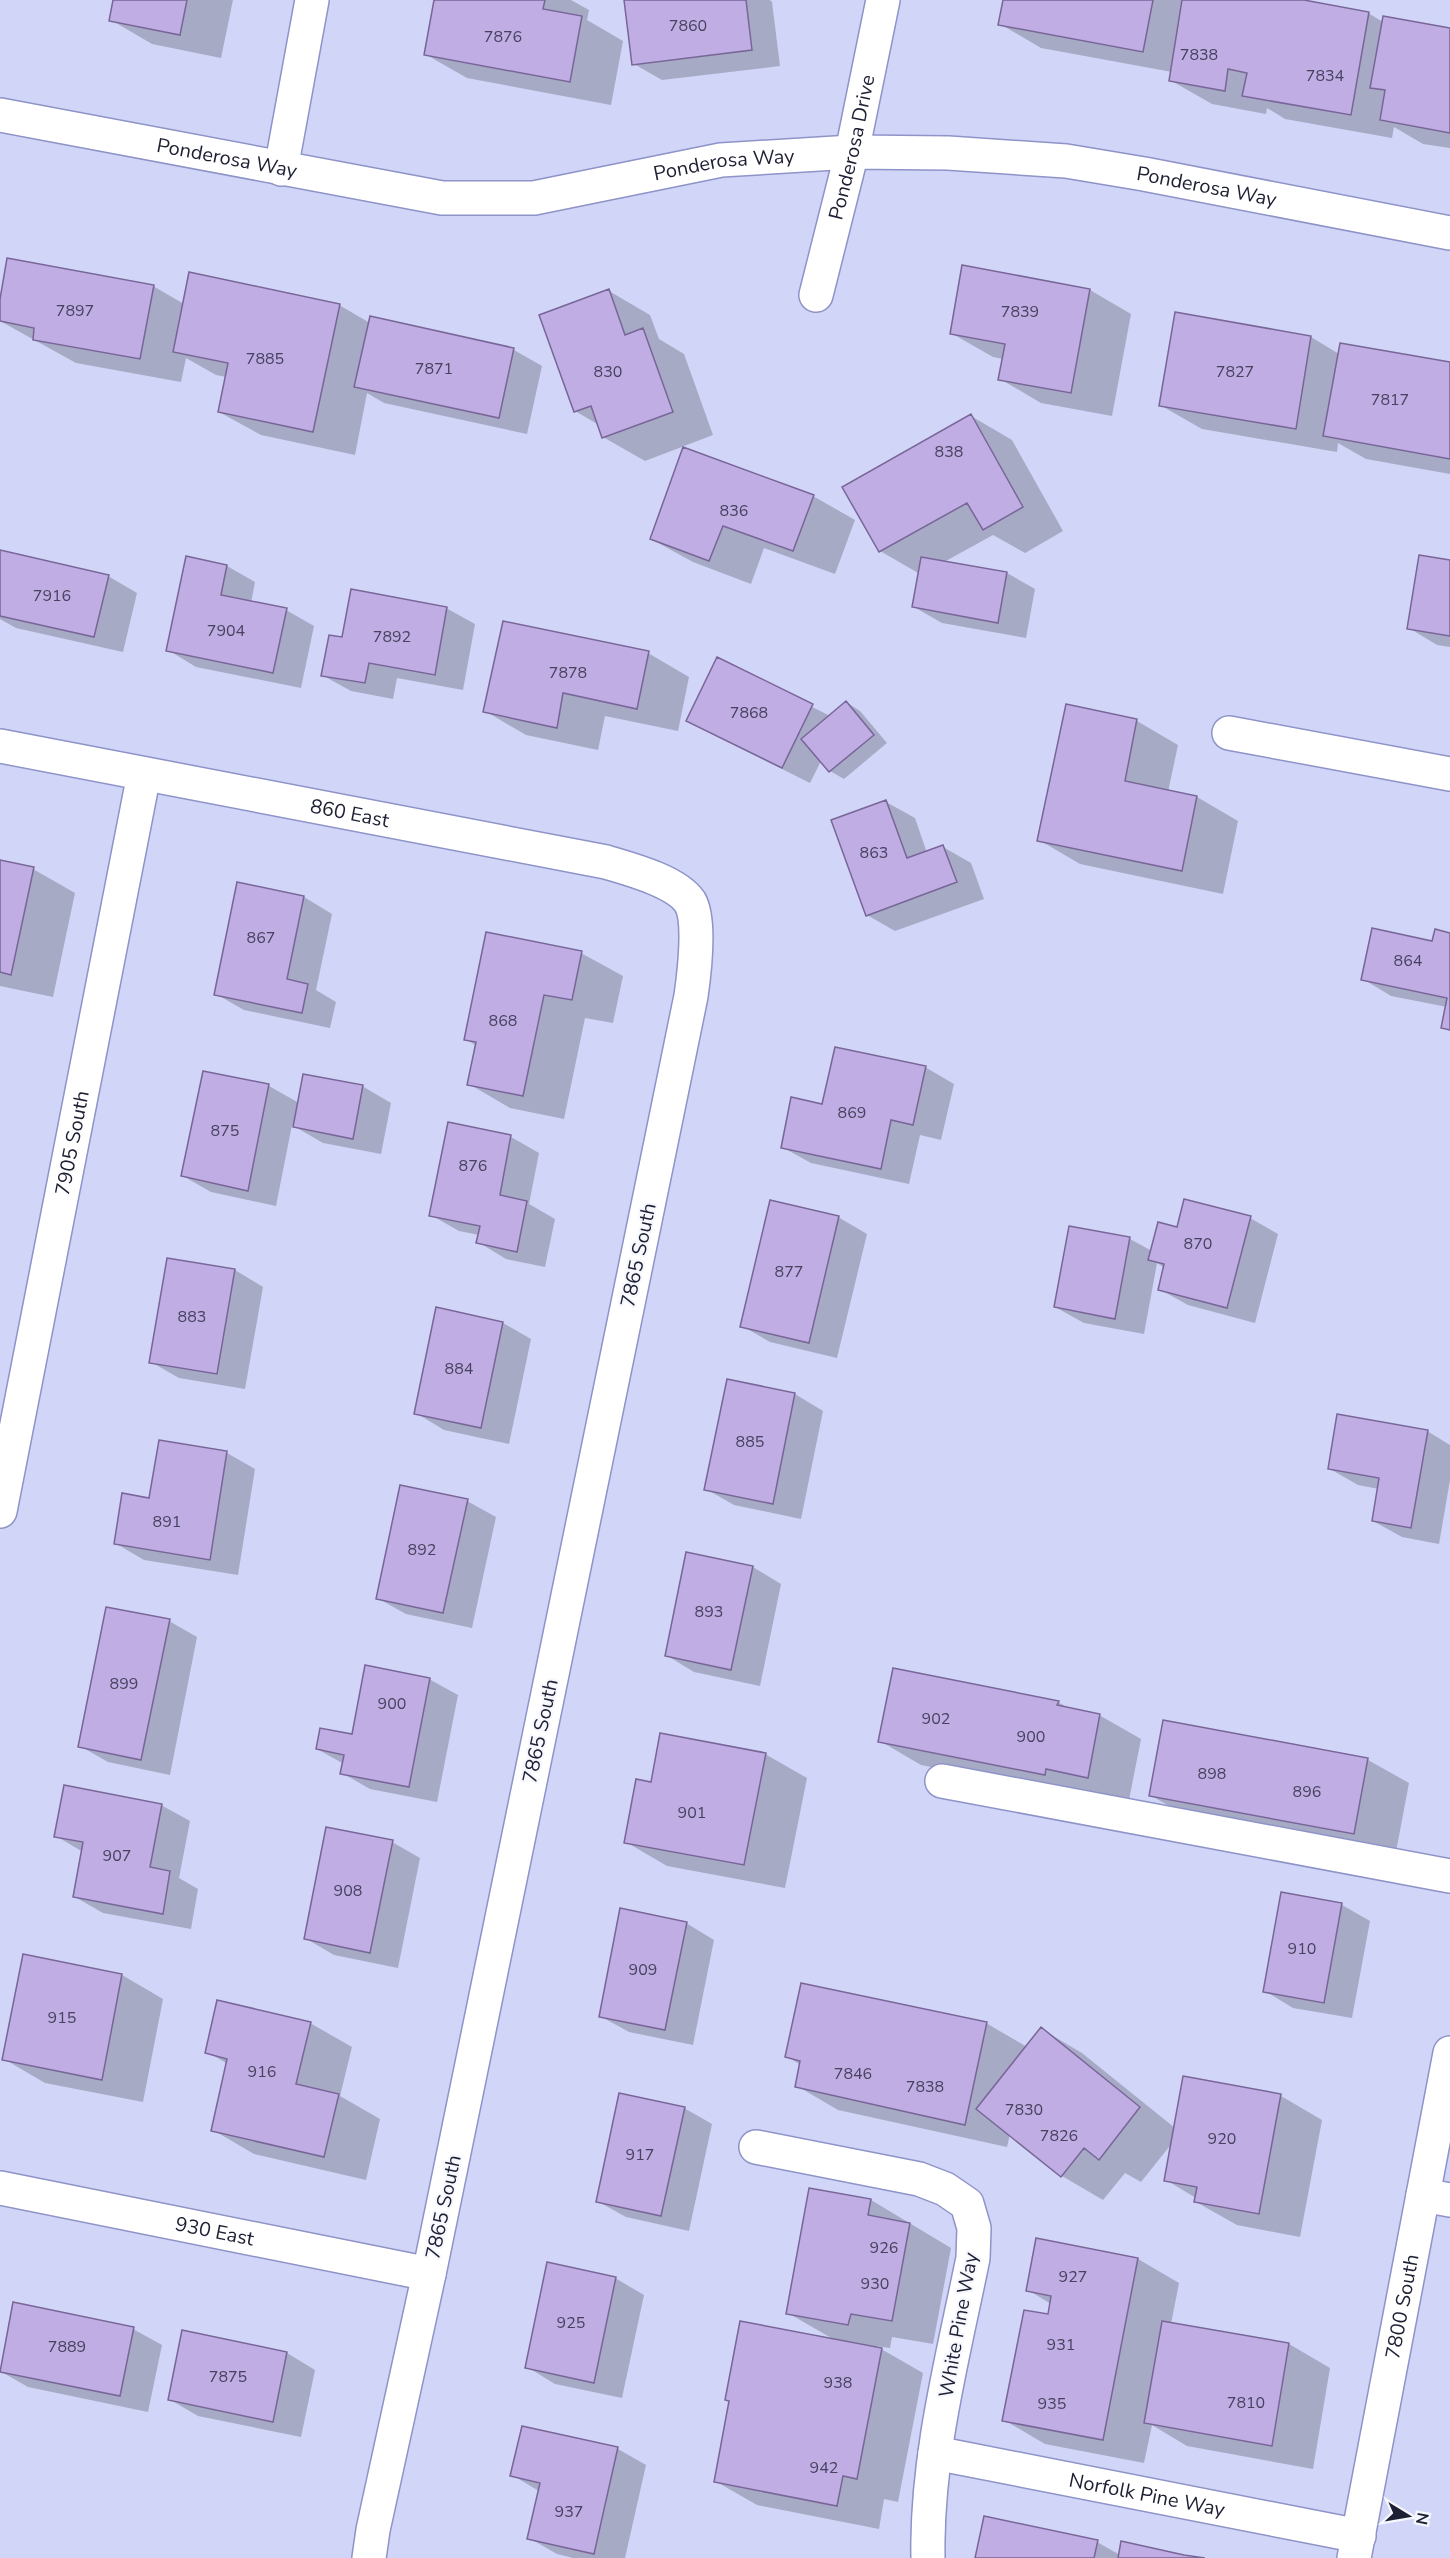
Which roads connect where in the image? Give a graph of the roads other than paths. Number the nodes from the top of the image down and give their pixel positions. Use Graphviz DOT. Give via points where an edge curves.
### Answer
graph roads {
  1 [pos="312,0"];
  2 [pos="883,0"];
  3 [pos="0,116"];
  4 [pos="852,152"];
  5 [pos="281,170"];
  6 [pos="1450,233"];
  7 [pos="816,295"];
  8 [pos="1228,733"];
  9 [pos="0,746"];
  10 [pos="144,774"];
  11 [pos="1450,774"];
  12 [pos="690,903"];
  13 [pos="0,1511"];
  14 [pos="942,1781"];
  15 [pos="1450,1876"];
  16 [pos="1450,2053"];
  17 [pos="756,2147"];
  18 [pos="0,2188"];
  19 [pos="1437,2198"];
  20 [pos="429,2274"];
  21 [pos="935,2453"];
  22 [pos="1357,2547"];
  23 [pos="369,2558"];
  24 [pos="928,2558"];
  1 -- 5 [label="street"];
  2 -- 4 [label="street, Ponderosa Drive"];
  3 -- 5 [label="street, Ponderosa Way"];
  4 -- 5 [label="street, Ponderosa Way" via="721,160 534,198 442,198"];
  4 -- 6 [label="street, Ponderosa Way" via="948,153 1066,161"];
  4 -- 7 [label="street, Ponderosa Drive"];
  8 -- 11 [label="street"];
  9 -- 10 [label="street, 860 East"];
  10 -- 12 [label="street, 860 East" via="606,862 667,884"];
  10 -- 13 [label="street, 7905 South"];
  12 -- 20 [label="street, 7865 South" via="696,932 691,996"];
  14 -- 15 [label="street"];
  16 -- 19 [label="street, 7800 South"];
  17 -- 21 [label="street, White Pine Way" via="919,2179 945,2189 967,2204 974,2228 973,2258"];
  18 -- 20 [label="street, 930 East"];
  19 -- 22 [label="street, 7800 South"];
  20 -- 23 [label="street, 7865 South"];
  21 -- 22 [label="street, Norfolk Pine Way"];
  21 -- 24 [label="street, White Pine Way" via="927,2514"];
}
